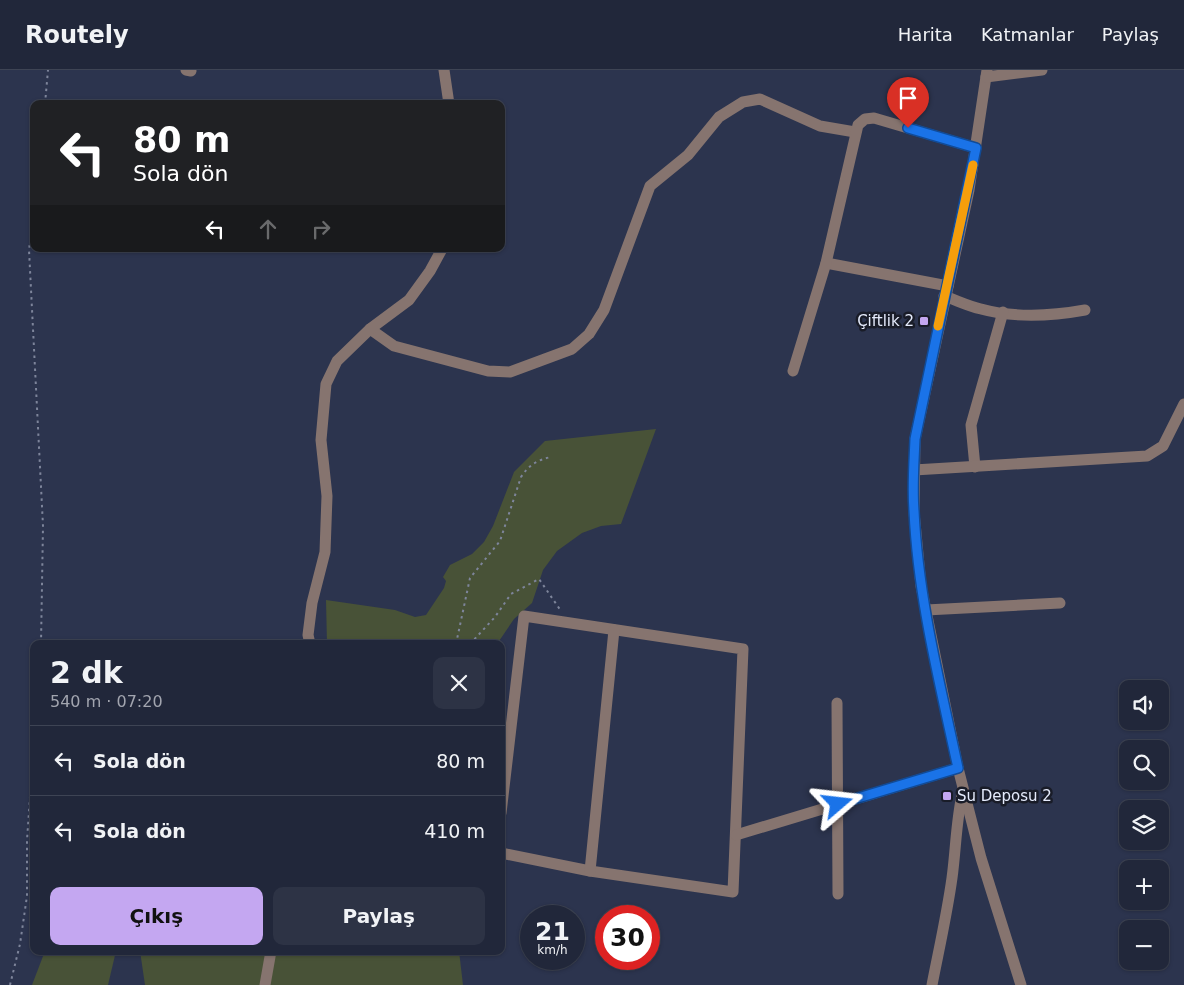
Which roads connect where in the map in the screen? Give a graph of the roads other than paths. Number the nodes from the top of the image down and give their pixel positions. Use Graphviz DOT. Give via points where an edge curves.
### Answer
graph roads {
  1 [pos="444,70"];
  2 [pos="1042,70"];
  3 [pos="987,74"];
  4 [pos="448,100"];
  5 [pos="856,132"];
  6 [pos="976,148"];
  7 [pos="440,252"];
  8 [pos="826,263"];
  9 [pos="946,291"];
  10 [pos="1085,310"];
  11 [pos="1003,312"];
  12 [pos="370,330"];
  13 [pos="793,371"];
  14 [pos="1184,404"];
  15 [pos="975,467"];
  16 [pos="914,470"];
  17 [pos="1060,603"];
  18 [pos="926,610"];
  19 [pos="614,630"];
  20 [pos="309,640"];
  21 [pos="837,703"];
  22 [pos="958,768"];
  23 [pos="505,779"];
  24 [pos="963,789"];
  25 [pos="838,804"];
  26 [pos="736,835"];
  27 [pos="505,854"];
  28 [pos="590,871"];
  29 [pos="838,894"];
  30 [pos="271,955"];
  31 [pos="265,985"];
  32 [pos="932,985"];
  33 [pos="1021,985"];
  1 -- 4 [label="street"];
  2 -- 3 [label="street"];
  3 -- 6 [label="street"];
  5 -- 6 [label="street" via="861,121 874,118"];
  5 -- 8 [label="street"];
  5 -- 12 [label="street" via="820,126 760,99 743,102 719,117 688,155 650,186 604,310 589,334 565,352 510,372 488,371 394,346"];
  6 -- 9 [label="street"];
  7 -- 12 [label="street" via="409,300"];
  8 -- 9 [label="street"];
  8 -- 13 [label="street"];
  9 -- 11 [label="street" via="981,310"];
  9 -- 16 [label="street" via="915,439"];
  10 -- 11 [label="street" via="1052,316"];
  11 -- 15 [label="street" via="971,425"];
  12 -- 20 [label="street" via="337,361 326,384 321,440 327,496 325,552 312,603"];
  14 -- 15 [label="street" via="1163,446 1147,456"];
  15 -- 16 [label="street"];
  16 -- 18 [label="street" via="914,512"];
  17 -- 18 [label="street"];
  18 -- 22 [label="street"];
  19 -- 23 [label="street" via="524,616"];
  19 -- 26 [label="street" via="743,649"];
  19 -- 28 [label="street"];
  21 -- 25 [label="street"];
  22 -- 24 [label="street"];
  22 -- 25 [label="street"];
  24 -- 32 [label="street" via="957,811 949,898"];
  24 -- 33 [label="street"];
  25 -- 26 [label="street"];
  25 -- 29 [label="street"];
  26 -- 28 [label="street" via="733,892"];
  27 -- 28 [label="street"];
  30 -- 31 [label="street"];
}
